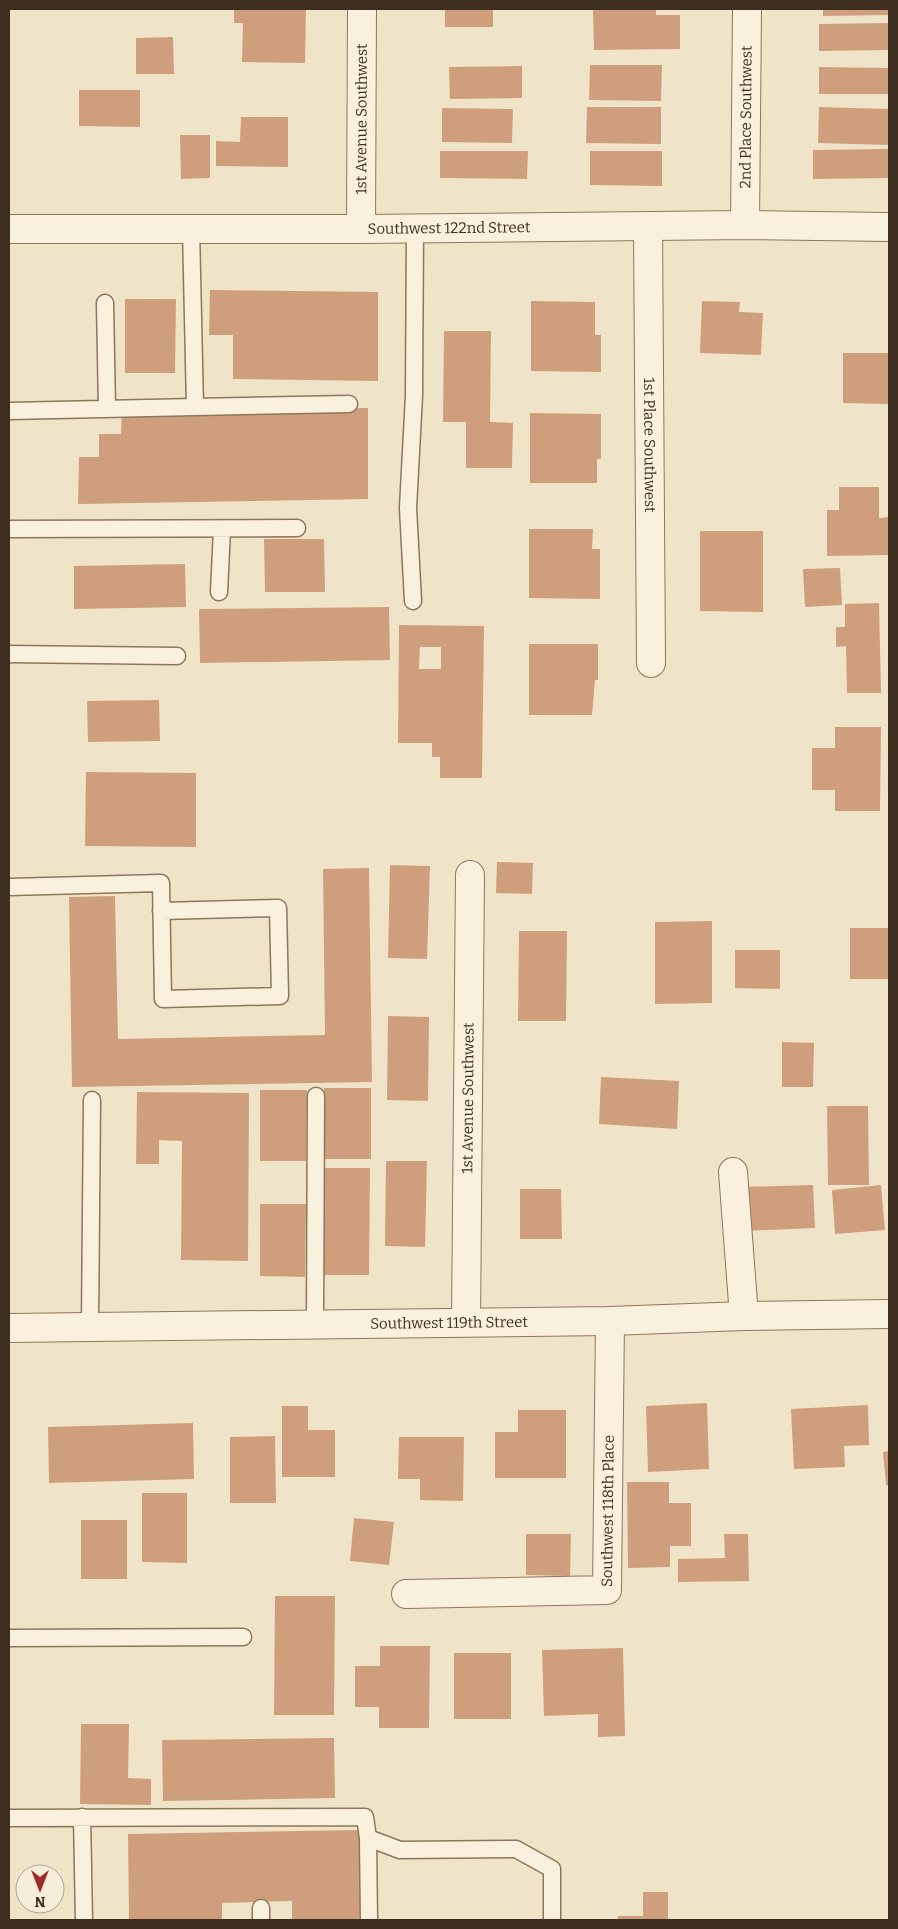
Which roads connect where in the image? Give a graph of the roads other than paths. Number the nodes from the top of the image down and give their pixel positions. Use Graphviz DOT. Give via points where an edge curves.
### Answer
graph roads {
  1 [pos="362,9"];
  2 [pos="747,9"];
  3 [pos="745,225"];
  4 [pos="648,226"];
  5 [pos="889,227"];
  6 [pos="414,228"];
  7 [pos="9,229"];
  8 [pos="191,229"];
  9 [pos="361,229"];
  10 [pos="104,303"];
  11 [pos="349,404"];
  12 [pos="195,407"];
  13 [pos="107,409"];
  14 [pos="9,411"];
  15 [pos="297,528"];
  16 [pos="9,529"];
  17 [pos="222,529"];
  18 [pos="218,592"];
  19 [pos="413,601"];
  20 [pos="9,654"];
  21 [pos="177,656"];
  22 [pos="650,663"];
  23 [pos="470,875"];
  24 [pos="9,887"];
  25 [pos="161,911"];
  26 [pos="316,1096"];
  27 [pos="92,1100"];
  28 [pos="733,1172"];
  29 [pos="889,1314"];
  30 [pos="744,1316"];
  31 [pos="610,1321"];
  32 [pos="466,1322"];
  33 [pos="315,1324"];
  34 [pos="90,1327"];
  35 [pos="9,1328"];
  36 [pos="406,1594"];
  37 [pos="243,1637"];
  38 [pos="9,1638"];
  39 [pos="82,1817"];
  40 [pos="9,1818"];
  41 [pos="368,1838"];
  42 [pos="84,1920"];
  43 [pos="369,1920"];
  44 [pos="552,1920"];
  1 -- 9 [label="street, 1st Avenue Southwest"];
  2 -- 3 [label="street, 2nd Place Southwest"];
  3 -- 4 [label="street, Southwest 122nd Street"];
  3 -- 5 [label="street, Southwest 122nd Street"];
  4 -- 6 [label="street, Southwest 122nd Street"];
  4 -- 22 [label="street, 1st Place Southwest"];
  6 -- 9 [label="street, Southwest 122nd Street"];
  6 -- 19 [label="lane" via="414,395 408,508"];
  7 -- 8 [label="street, Southwest 122nd Street"];
  8 -- 9 [label="street, Southwest 122nd Street"];
  8 -- 12 [label="lane"];
  10 -- 13 [label="lane"];
  11 -- 12 [label="lane"];
  12 -- 13 [label="lane"];
  13 -- 14 [label="lane"];
  15 -- 17 [label="lane"];
  16 -- 17 [label="lane"];
  17 -- 18 [label="lane"];
  20 -- 21 [label="lane"];
  23 -- 32 [label="street, 1st Avenue Southwest"];
  24 -- 25 [label="lane" via="161,883"];
  25 -- 25 [label="lane" via="164,999 280,996 278,908"];
  26 -- 33 [label="lane"];
  27 -- 34 [label="lane"];
  28 -- 30 [label="street"];
  29 -- 30 [label="street, Southwest 119th Street"];
  30 -- 31 [label="street, Southwest 119th Street"];
  31 -- 32 [label="street, Southwest 119th Street"];
  31 -- 36 [label="street, Southwest 118th Place" via="607,1590"];
  32 -- 33 [label="street, Southwest 119th Street"];
  33 -- 34 [label="street, Southwest 119th Street"];
  34 -- 35 [label="street, Southwest 119th Street"];
  37 -- 38 [label="lane"];
  39 -- 40 [label="lane"];
  39 -- 41 [label="lane" via="365,1817"];
  39 -- 42 [label="lane"];
  41 -- 43 [label="lane"];
  41 -- 44 [label="lane" via="400,1850 516,1849 552,1869"];
}
